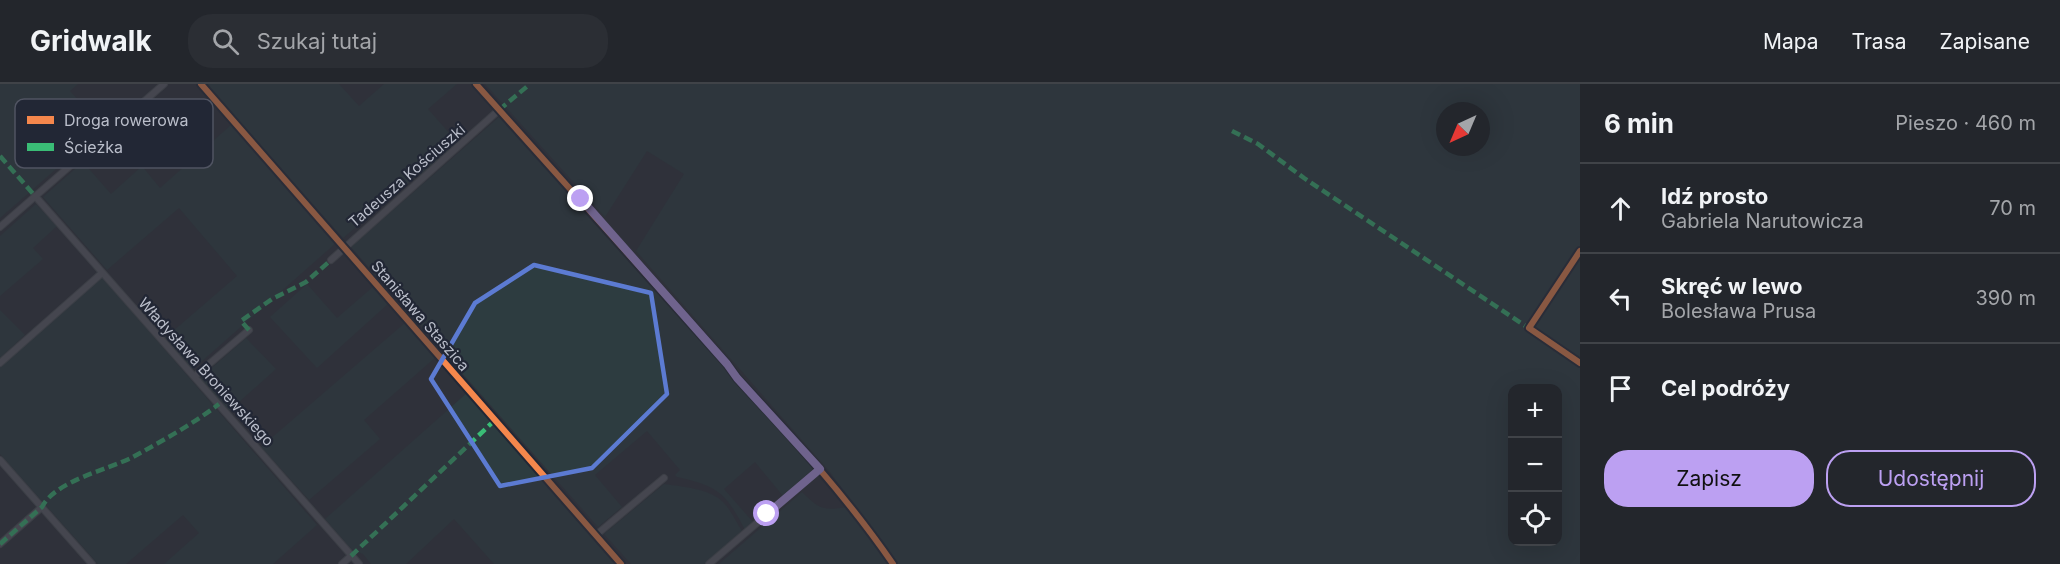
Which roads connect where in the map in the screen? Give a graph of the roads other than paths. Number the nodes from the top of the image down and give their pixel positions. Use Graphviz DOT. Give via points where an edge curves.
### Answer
graph roads {
  1 [pos="164,84"];
  2 [pos="201,84"];
  3 [pos="476,84"];
  4 [pos="147,99"];
  5 [pos="499,111"];
  6 [pos="67,168"];
  7 [pos="35,196"];
  8 [pos="0,227"];
  9 [pos="344,246"];
  10 [pos="331,260"];
  11 [pos="102,273"];
  12 [pos="249,330"];
  13 [pos="0,363"];
  14 [pos="195,376"];
  15 [pos="0,460"];
  16 [pos="820,469"];
  17 [pos="664,478"];
  18 [pos="42,507"];
  19 [pos="597,535"];
  20 [pos="0,544"];
  21 [pos="351,556"];
  22 [pos="92,564"];
  23 [pos="342,564"];
  24 [pos="359,564"];
  25 [pos="621,564"];
  26 [pos="709,564"];
  27 [pos="894,564"];
  1 -- 4 [label="street"];
  2 -- 9 [label="street, Stanisława Staszica"];
  3 -- 5 [label="street"];
  5 -- 9 [label="street, Tadeusza Kościuszki"];
  5 -- 16 [label="street"];
  6 -- 7 [label="street"];
  7 -- 8 [label="street"];
  7 -- 11 [label="street, Władysława Broniewskiego"];
  9 -- 10 [label="street, Tadeusza Kościuszki"];
  9 -- 19 [label="street, Stanisława Staszica"];
  11 -- 13 [label="street"];
  11 -- 14 [label="street, Władysława Broniewskiego"];
  12 -- 14 [label="street"];
  14 -- 21 [label="street, Władysława Broniewskiego"];
  15 -- 18 [label="street"];
  16 -- 26 [label="street"];
  16 -- 27 [label="street"];
  17 -- 19 [label="street"];
  18 -- 20 [label="street"];
  18 -- 22 [label="street"];
  19 -- 25 [label="street, Stanisława Staszica"];
  21 -- 23 [label="street"];
  21 -- 24 [label="street, Władysława Broniewskiego"];
}
